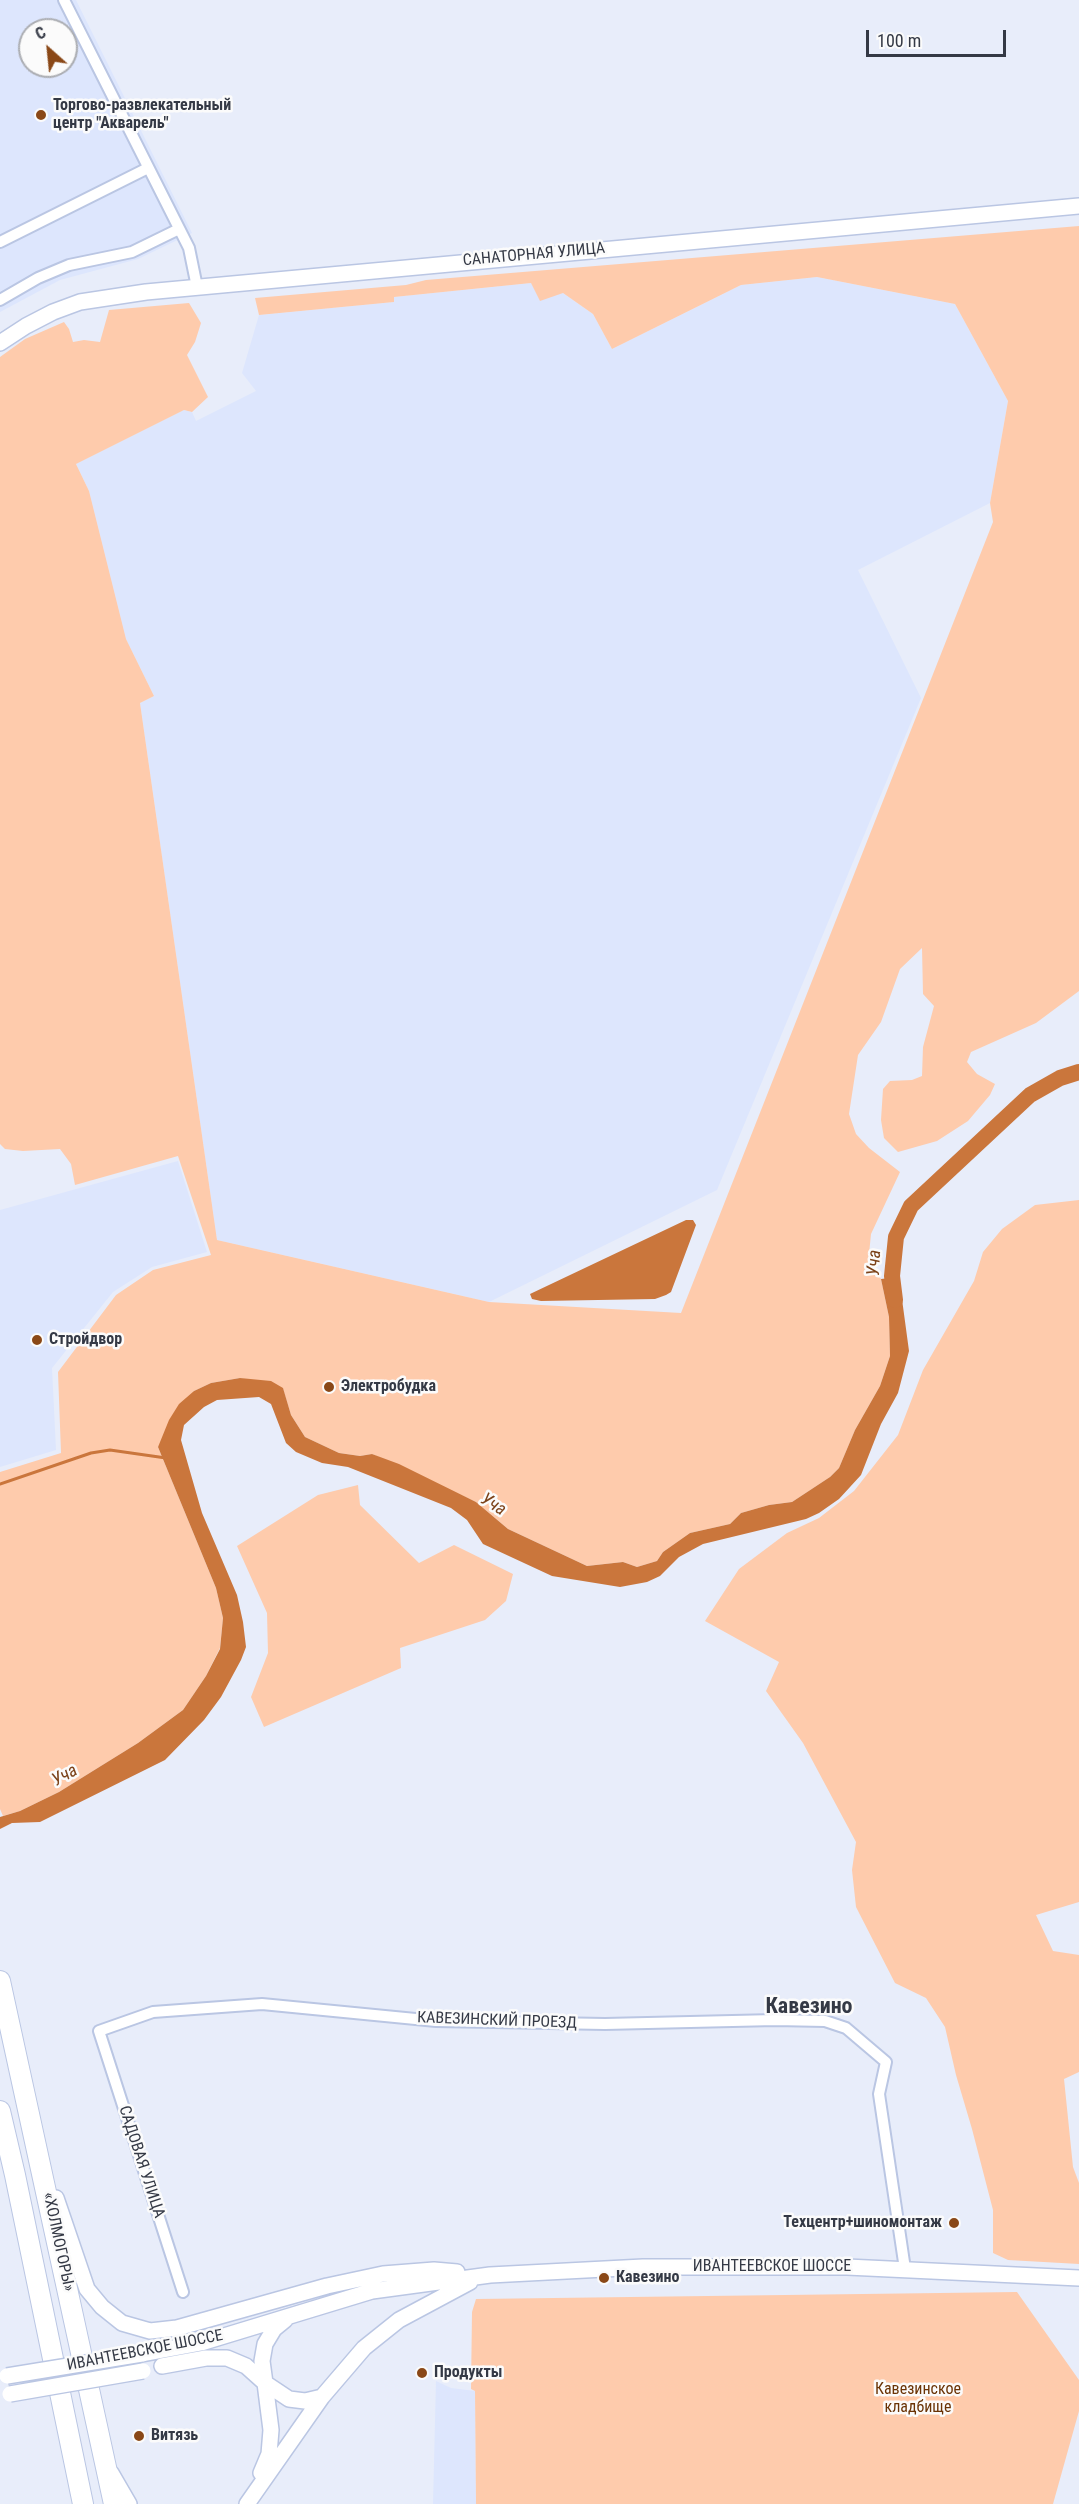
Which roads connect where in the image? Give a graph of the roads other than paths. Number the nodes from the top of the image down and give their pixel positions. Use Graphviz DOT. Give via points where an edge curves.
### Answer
graph roads {
  1 [pos="64,0"];
  2 [pos="148,168"];
  3 [pos="1079,206"];
  4 [pos="179,229"];
  5 [pos="0,242"];
  6 [pos="197,287"];
  7 [pos="0,300"];
  8 [pos="0,343"];
  9 [pos="1,1981"];
  10 [pos="99,2031"];
  11 [pos="0,2111"];
  12 [pos="35,2132"];
  13 [pos="905,2269"];
  14 [pos="490,2275"];
  15 [pos="1079,2278"];
  16 [pos="183,2292"];
  17 [pos="289,2318"];
  18 [pos="162,2366"];
  19 [pos="4,2376"];
  20 [pos="265,2383"];
  21 [pos="5,2393"];
  22 [pos="322,2397"];
  23 [pos="106,2464"];
  24 [pos="82,2504"];
  25 [pos="114,2504"];
  26 [pos="129,2504"];
  27 [pos="239,2504"];
  28 [pos="247,2504"];
  1 -- 2 [label="street"];
  2 -- 4 [label="street"];
  2 -- 5 [label="street"];
  3 -- 6 [label="main road, САНАТОРНАЯ УЛИЦА"];
  4 -- 6 [label="street" via="189,249"];
  4 -- 7 [label="street" via="132,252 69,266 38,278"];
  6 -- 8 [label="main road, САНАТОРНАЯ УЛИЦА" via="80,302 44,316"];
  9 -- 12 [label="highway, «ХОЛМОГОРЫ»"];
  10 -- 13 [label="street, КАВЕЗИНСКИЙ ПРОЕЗД" via="153,2012 262,2004 436,2021 825,2021 846,2028 886,2062 879,2094"];
  10 -- 16 [label="street, САДОВАЯ УЛИЦА"];
  11 -- 24 [label="highway, «ХОЛМОГОРЫ»"];
  12 -- 14 [label="main road" via="87,2289 122,2323 150,2331 177,2328 383,2274 434,2270"];
  12 -- 23 [label="highway, «ХОЛМОГОРЫ»"];
  13 -- 14 [label="main road, ИВАНТЕЕВСКОЕ ШОССЕ" via="643,2267"];
  13 -- 15 [label="main road, ИВАНТЕЕВСКОЕ ШОССЕ"];
  14 -- 17 [label="main road, ИВАНТЕЕВСКОЕ ШОССЕ" via="372,2291"];
  14 -- 22 [label="main road" via="447,2292 388,2327 356,2356"];
  17 -- 18 [label="main road, ИВАНТЕЕВСКОЕ ШОССЕ"];
  17 -- 19 [label="main road, ИВАНТЕЕВСКОЕ ШОССЕ, bridge" via="201,2343"];
  17 -- 20 [label="main road" via="274,2329 265,2344"];
  18 -- 20 [label="main road" via="227,2358 246,2366"];
  18 -- 21 [label="main road, ИВАНТЕЕВСКОЕ ШОССЕ, bridge"];
  20 -- 22 [label="main road" via="290,2399 305,2402"];
  20 -- 27 [label="main road" via="271,2430 269,2454"];
  22 -- 28 [label="main road"];
  23 -- 25 [label="highway, «ХОЛМОГОРЫ»"];
  23 -- 26 [label="main road"];
}
